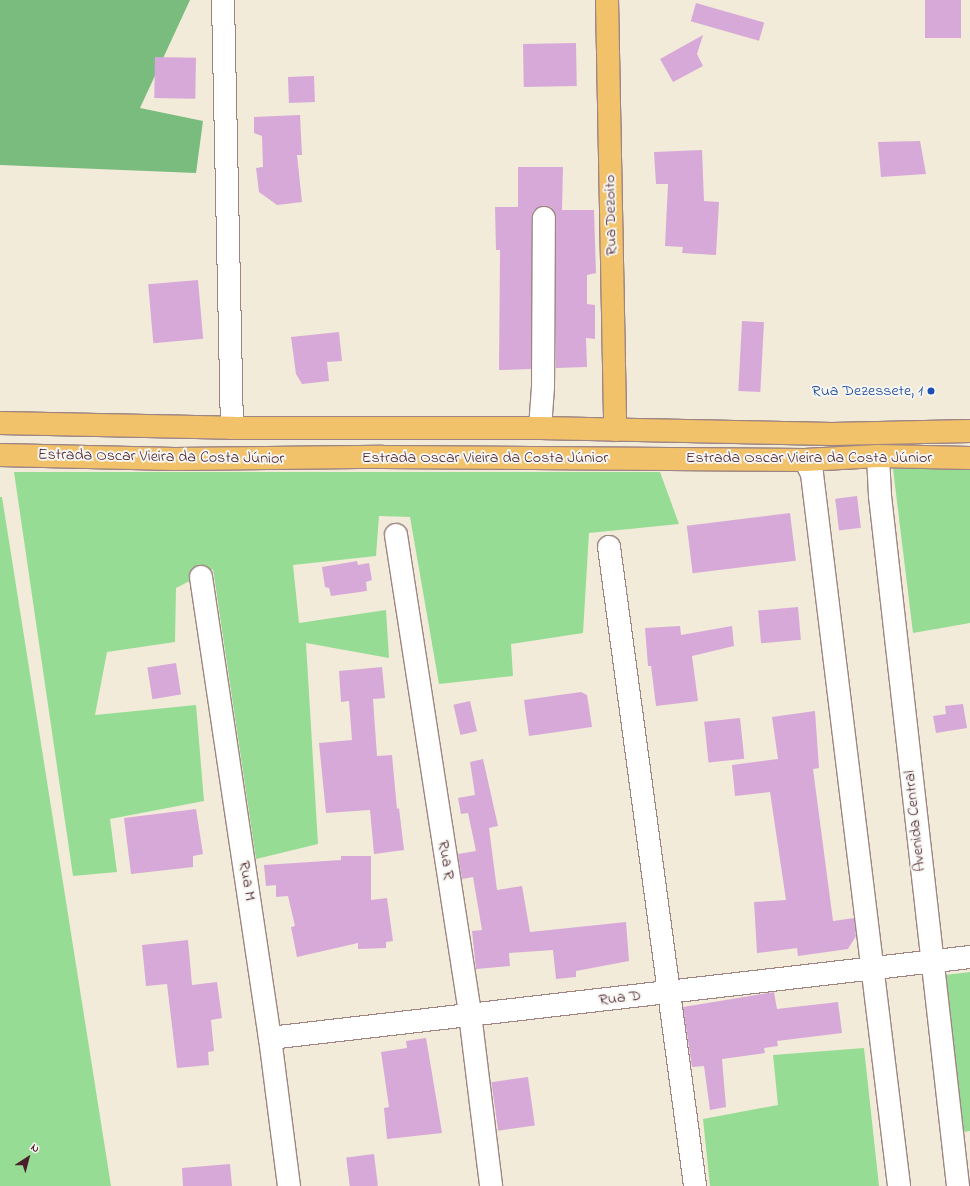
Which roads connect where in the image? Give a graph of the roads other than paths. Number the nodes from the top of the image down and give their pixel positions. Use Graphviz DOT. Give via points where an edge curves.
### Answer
graph roads {
  1 [pos="224,0"];
  2 [pos="607,0"];
  3 [pos="544,218"];
  4 [pos="0,423"];
  5 [pos="232,428"];
  6 [pos="540,428"];
  7 [pos="615,430"];
  8 [pos="970,431"];
  9 [pos="0,455"];
  10 [pos="878,456"];
  11 [pos="970,458"];
  12 [pos="805,460"];
  13 [pos="396,536"];
  14 [pos="609,547"];
  15 [pos="201,577"];
  16 [pos="970,957"];
  17 [pos="931,962"];
  18 [pos="872,967"];
  19 [pos="670,993"];
  20 [pos="470,1014"];
  21 [pos="270,1038"];
  22 [pos="289,1186"];
  23 [pos="491,1186"];
  24 [pos="695,1186"];
  25 [pos="899,1186"];
  26 [pos="958,1186"];
  1 -- 5 [label="street"];
  2 -- 7 [label="main road, Rua Dezoito"];
  3 -- 6 [label="street" via="543,387"];
  4 -- 5 [label="main road, Estrada Oscar Vieira da Costa Júnior"];
  5 -- 6 [label="main road, Estrada Oscar Vieira da Costa Júnior"];
  6 -- 7 [label="main road, Estrada Oscar Vieira da Costa Júnior"];
  7 -- 8 [label="main road, Estrada Oscar Vieira da Costa Júnior" via="832,434"];
  9 -- 12 [label="main road, Estrada Oscar Vieira da Costa Júnior" via="137,459 389,457"];
  10 -- 11 [label="main road, Estrada Oscar Vieira da Costa Júnior"];
  10 -- 12 [label="main road, Estrada Oscar Vieira da Costa Júnior"];
  10 -- 17 [label="street, Avenida Central" via="880,504"];
  12 -- 18 [label="street" via="812,474"];
  13 -- 20 [label="street, Rua R"];
  14 -- 19 [label="street"];
  15 -- 21 [label="street, Rua M"];
  16 -- 17 [label="street, Rua D"];
  17 -- 18 [label="street, Rua D"];
  17 -- 26 [label="street, Avenida Central"];
  18 -- 19 [label="street, Rua D"];
  18 -- 25 [label="street"];
  19 -- 20 [label="street, Rua D"];
  19 -- 24 [label="street"];
  20 -- 21 [label="street, Rua D"];
  20 -- 23 [label="street, Rua R"];
  21 -- 22 [label="street, Rua M"];
}
